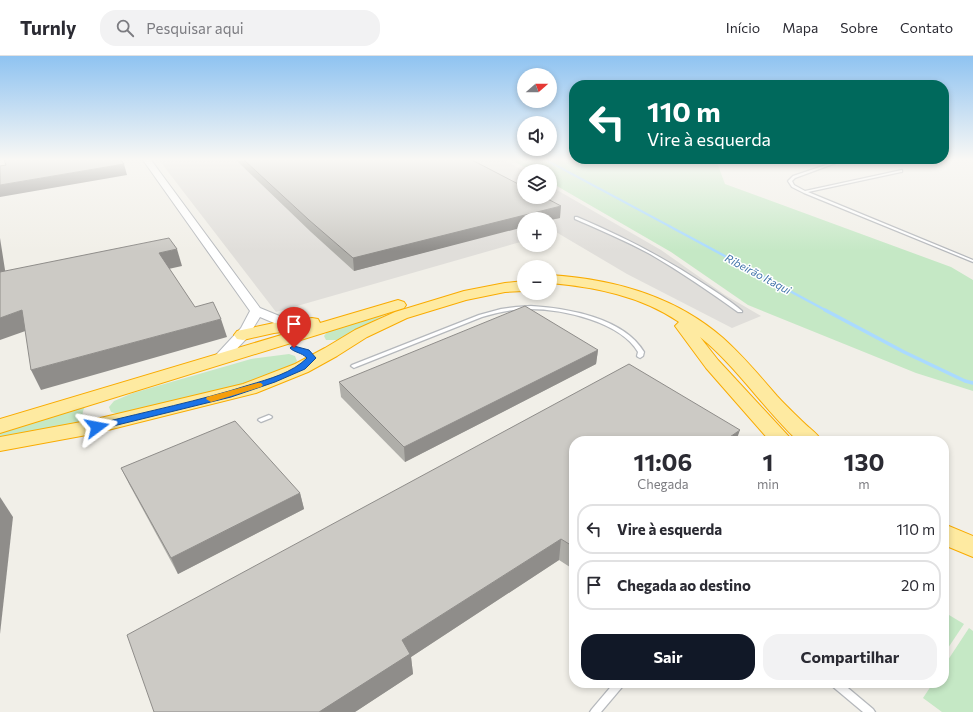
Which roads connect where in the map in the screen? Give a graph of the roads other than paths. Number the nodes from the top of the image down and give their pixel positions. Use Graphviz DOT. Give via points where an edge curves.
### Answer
graph roads {
  1 [pos="169,191"];
  2 [pos="803,191"];
  3 [pos="812,191"];
  4 [pos="806,192"];
  5 [pos="576,218"];
  6 [pos="973,261"];
  7 [pos="517,280"];
  8 [pos="557,280"];
  9 [pos="517,287"];
  10 [pos="557,287"];
  11 [pos="256,311"];
  12 [pos="740,311"];
  13 [pos="367,314"];
  14 [pos="683,326"];
  15 [pos="296,329"];
  16 [pos="243,335"];
  17 [pos="223,355"];
  18 [pos="640,356"];
  19 [pos="307,363"];
  20 [pos="354,366"];
  21 [pos="193,368"];
  22 [pos="143,383"];
  23 [pos="269,417"];
  24 [pos="261,420"];
  25 [pos="119,422"];
  26 [pos="0,426"];
  27 [pos="777,436"];
  28 [pos="789,436"];
  29 [pos="806,436"];
  30 [pos="0,444"];
  31 [pos="949,523"];
  32 [pos="973,533"];
  33 [pos="949,536"];
  34 [pos="949,547"];
  35 [pos="973,547"];
  36 [pos="973,557"];
  37 [pos="616,688"];
  38 [pos="841,688"];
  39 [pos="595,712"];
  40 [pos="870,712"];
  1 -- 11 [label="street"];
  2 -- 4 [label="lane"];
  3 -- 4 [label="lane"];
  4 -- 6 [label="lane"];
  5 -- 12 [label="lane" via="661,259"];
  7 -- 13 [label="highway" via="465,287"];
  8 -- 29 [label="highway" via="617,289 668,308 694,324 743,368"];
  9 -- 19 [label="highway" via="465,296 408,312 363,332"];
  10 -- 14 [label="highway" via="622,298"];
  11 -- 15 [label="street"];
  11 -- 16 [label="street"];
  13 -- 15 [label="highway"];
  13 -- 15 [label="highway"];
  14 -- 27 [label="highway" via="712,364"];
  14 -- 28 [label="highway" via="710,350"];
  15 -- 16 [label="highway" via="259,330"];
  15 -- 17 [label="highway" via="251,342"];
  15 -- 19 [label="highway" via="318,347 317,354"];
  15 -- 21 [label="highway"];
  16 -- 17 [label="street"];
  17 -- 21 [label="highway"];
  18 -- 20 [label="lane" via="641,352 631,340 596,320 562,311 521,308 488,313"];
  19 -- 21 [label="highway" via="306,352 287,349"];
  19 -- 25 [label="highway" via="252,388"];
  21 -- 22 [label="highway"];
  22 -- 25 [label="highway" via="107,400 101,406 102,417"];
  22 -- 26 [label="highway"];
  23 -- 24 [label="lane"];
  25 -- 30 [label="highway"];
  31 -- 32 [label="highway"];
  33 -- 35 [label="highway"];
  34 -- 36 [label="highway"];
  37 -- 39 [label="lane"];
  38 -- 40 [label="lane"];
}
